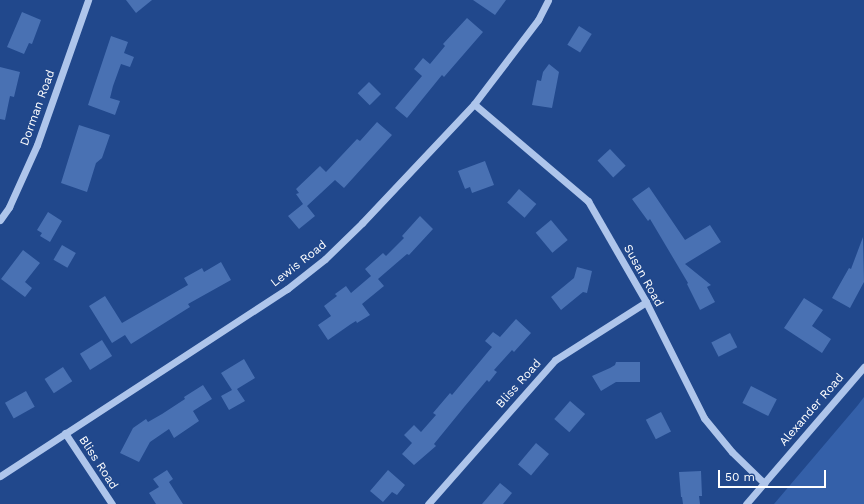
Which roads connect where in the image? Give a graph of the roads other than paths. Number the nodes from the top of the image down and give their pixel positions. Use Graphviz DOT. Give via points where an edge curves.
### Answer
graph roads {
  1 [pos="88,0"];
  2 [pos="548,0"];
  3 [pos="474,104"];
  4 [pos="0,220"];
  5 [pos="646,302"];
  6 [pos="864,367"];
  7 [pos="65,433"];
  8 [pos="0,476"];
  9 [pos="764,483"];
  10 [pos="112,504"];
  11 [pos="428,504"];
  12 [pos="746,504"];
  1 -- 4 [label="street, Dorman Road" via="37,145"];
  2 -- 3 [label="street, Lewis Road" via="538,20"];
  3 -- 5 [label="street, Susan Road" via="588,201"];
  3 -- 7 [label="street, Lewis Road" via="362,223 325,259 287,290"];
  5 -- 9 [label="street, Susan Road" via="704,418 732,452"];
  5 -- 11 [label="street, Bliss Road" via="555,360"];
  6 -- 9 [label="street, Alexander Road"];
  7 -- 8 [label="street, Lewis Road"];
  7 -- 10 [label="street, Bliss Road"];
  9 -- 12 [label="street, Alexander Road"];
}
